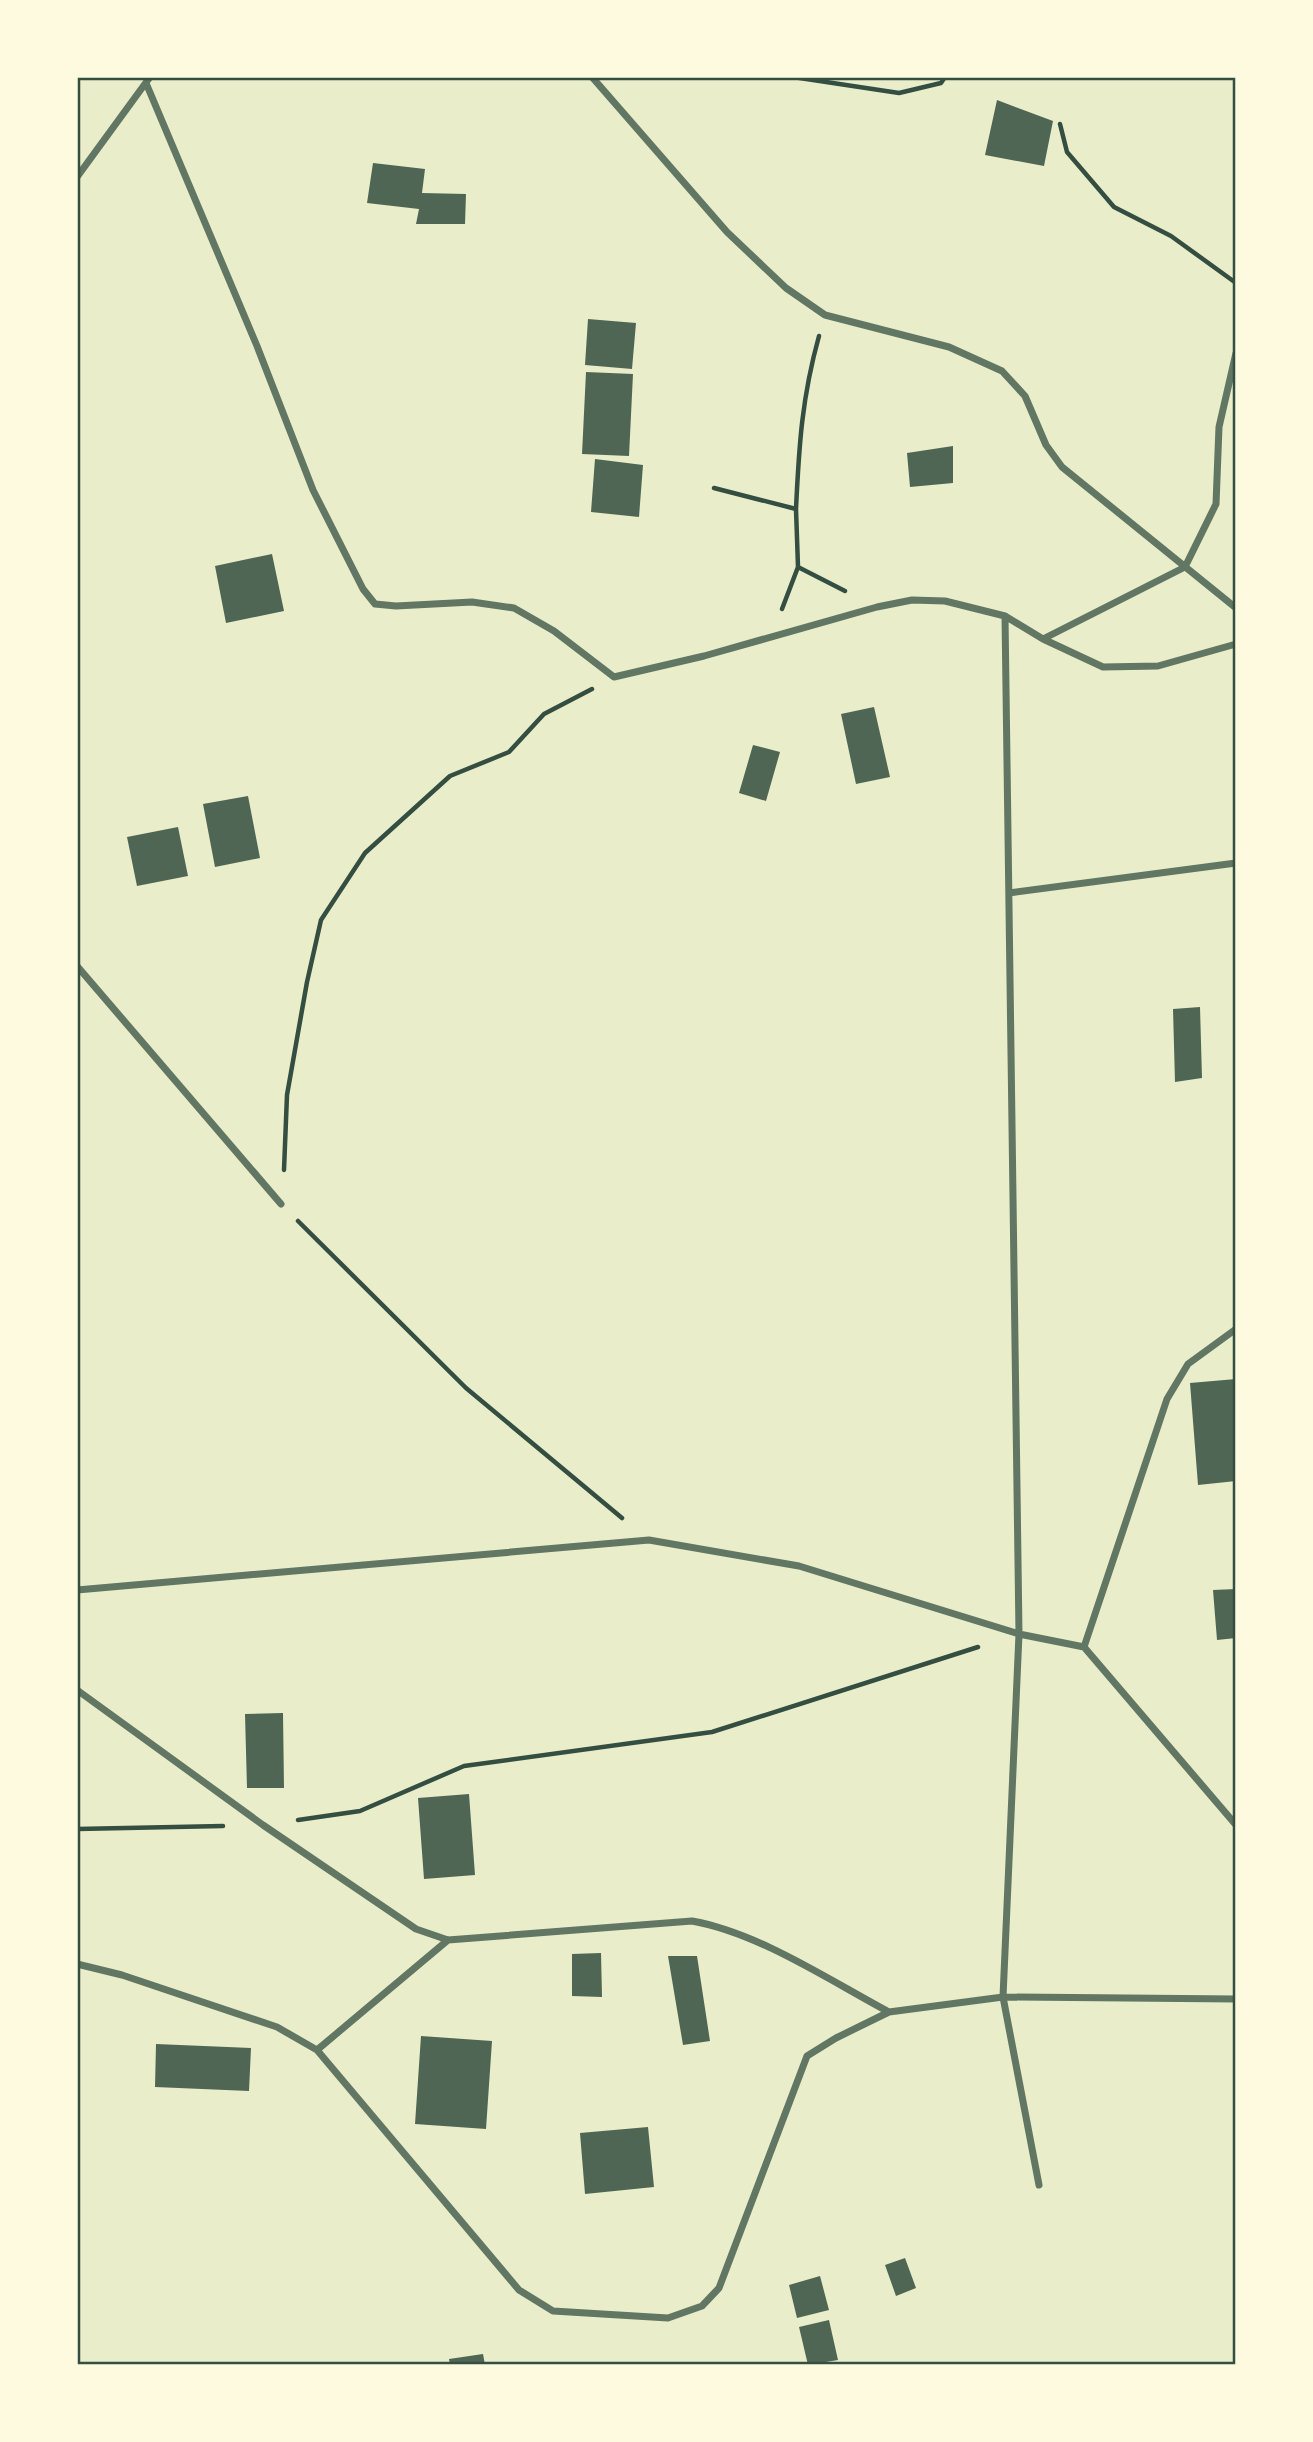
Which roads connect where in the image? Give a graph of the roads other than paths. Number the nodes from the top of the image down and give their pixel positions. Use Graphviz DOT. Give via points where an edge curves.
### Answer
graph roads {
  1 [pos="592,77"];
  2 [pos="148,80"];
  3 [pos="77,177"];
  4 [pos="1236,353"];
  5 [pos="1185,567"];
  6 [pos="1236,608"];
  7 [pos="1005,616"];
  8 [pos="1043,639"];
  9 [pos="1236,644"];
  10 [pos="1236,863"];
  11 [pos="1009,893"];
  12 [pos="77,966"];
  13 [pos="281,1204"];
  14 [pos="1236,1329"];
  15 [pos="77,1590"];
  16 [pos="1019,1634"];
  17 [pos="1084,1647"];
  18 [pos="77,1690"];
  19 [pos="1236,1825"];
  20 [pos="448,1940"];
  21 [pos="77,1964"];
  22 [pos="1003,1997"];
  23 [pos="1236,1999"];
  24 [pos="889,2012"];
  25 [pos="317,2050"];
  26 [pos="1039,2185"];
  1 -- 5 [label="street" via="727,232 786,288 825,314 949,347 1002,371 1025,396 1046,444 1062,467"];
  2 -- 3 [label="street"];
  2 -- 7 [label="street" via="313,490 363,589 376,604 472,602 514,608 554,631 614,677 912,600 945,601"];
  4 -- 5 [label="street" via="1219,427 1216,504"];
  5 -- 6 [label="street"];
  5 -- 8 [label="street"];
  7 -- 8 [label="street"];
  7 -- 11 [label="street"];
  8 -- 9 [label="street" via="1103,667 1158,666"];
  10 -- 11 [label="street"];
  11 -- 16 [label="street"];
  12 -- 13 [label="street"];
  14 -- 17 [label="street" via="1188,1364 1167,1399"];
  15 -- 16 [label="street" via="649,1541 799,1566"];
  16 -- 17 [label="street"];
  16 -- 22 [label="street"];
  17 -- 19 [label="street"];
  18 -- 20 [label="street" via="416,1929"];
  20 -- 24 [label="street" via="692,1921 762,1944"];
  20 -- 25 [label="street"];
  21 -- 25 [label="street" via="277,2027"];
  22 -- 23 [label="street"];
  22 -- 24 [label="street"];
  22 -- 26 [label="street"];
  24 -- 25 [label="street" via="807,2056 719,2288 702,2306 668,2318 553,2311 519,2290"];
}
